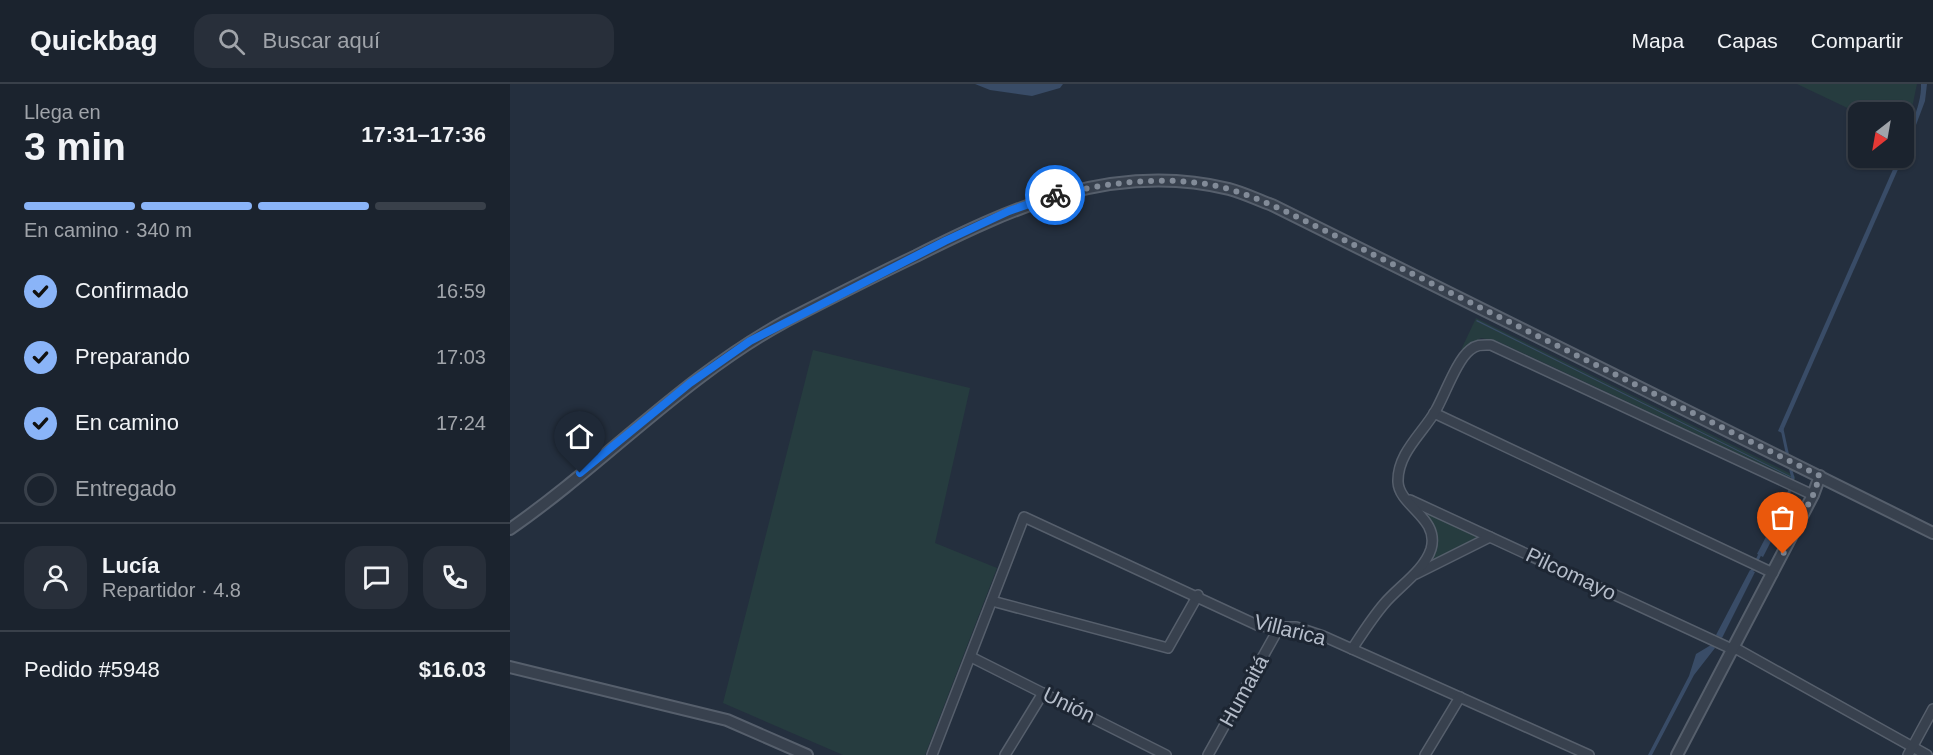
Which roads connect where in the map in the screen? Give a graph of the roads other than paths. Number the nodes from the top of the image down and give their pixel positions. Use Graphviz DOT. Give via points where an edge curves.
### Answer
graph roads {
  1 [pos="1434,413"];
  2 [pos="1820,476"];
  3 [pos="1813,495"];
  4 [pos="1408,499"];
  5 [pos="510,529"];
  6 [pos="1933,533"];
  7 [pos="1490,537"];
  8 [pos="1773,573"];
  9 [pos="1411,576"];
  10 [pos="1198,596"];
  11 [pos="992,601"];
  12 [pos="1280,626"];
  13 [pos="1352,649"];
  14 [pos="1735,649"];
  15 [pos="971,657"];
  16 [pos="510,667"];
  17 [pos="1043,693"];
  18 [pos="1460,697"];
  19 [pos="1933,709"];
  20 [pos="1910,751"];
  21 [pos="807,755"];
  22 [pos="932,755"];
  23 [pos="1005,755"];
  24 [pos="1166,755"];
  25 [pos="1208,755"];
  26 [pos="1425,755"];
  27 [pos="1590,755"];
  28 [pos="1677,755"];
  29 [pos="1927,755"];
  1 -- 3 [label="street" via="1469,351 1480,344 1491,345"];
  1 -- 4 [label="street" via="1412,443 1401,467 1399,487"];
  1 -- 8 [label="street"];
  2 -- 3 [label="street"];
  2 -- 5 [label="street" via="1272,205 1196,183 1124,183 1051,196 1009,211 750,341 690,383"];
  2 -- 6 [label="street"];
  3 -- 8 [label="street"];
  4 -- 7 [label="street, Pilcomayo"];
  4 -- 9 [label="street" via="1432,537 1425,562"];
  7 -- 9 [label="street"];
  7 -- 14 [label="street, Pilcomayo"];
  8 -- 14 [label="street"];
  9 -- 13 [label="street" via="1383,605"];
  10 -- 11 [label="street" via="1168,648"];
  10 -- 11 [label="street, Villarica" via="1024,517"];
  10 -- 12 [label="street, Villarica" via="1257,624"];
  11 -- 15 [label="street"];
  12 -- 13 [label="street, Villarica" via="1296,627"];
  12 -- 25 [label="street, Humaitá"];
  13 -- 18 [label="street, Villarica"];
  14 -- 20 [label="street, Pilcomayo"];
  14 -- 28 [label="street"];
  15 -- 17 [label="street, Unión"];
  15 -- 22 [label="street"];
  16 -- 21 [label="street" via="728,720"];
  17 -- 23 [label="street"];
  17 -- 24 [label="street, Unión"];
  18 -- 26 [label="street"];
  18 -- 27 [label="street, Villarica"];
  19 -- 20 [label="street"];
  20 -- 29 [label="street, Pilcomayo"];
}
